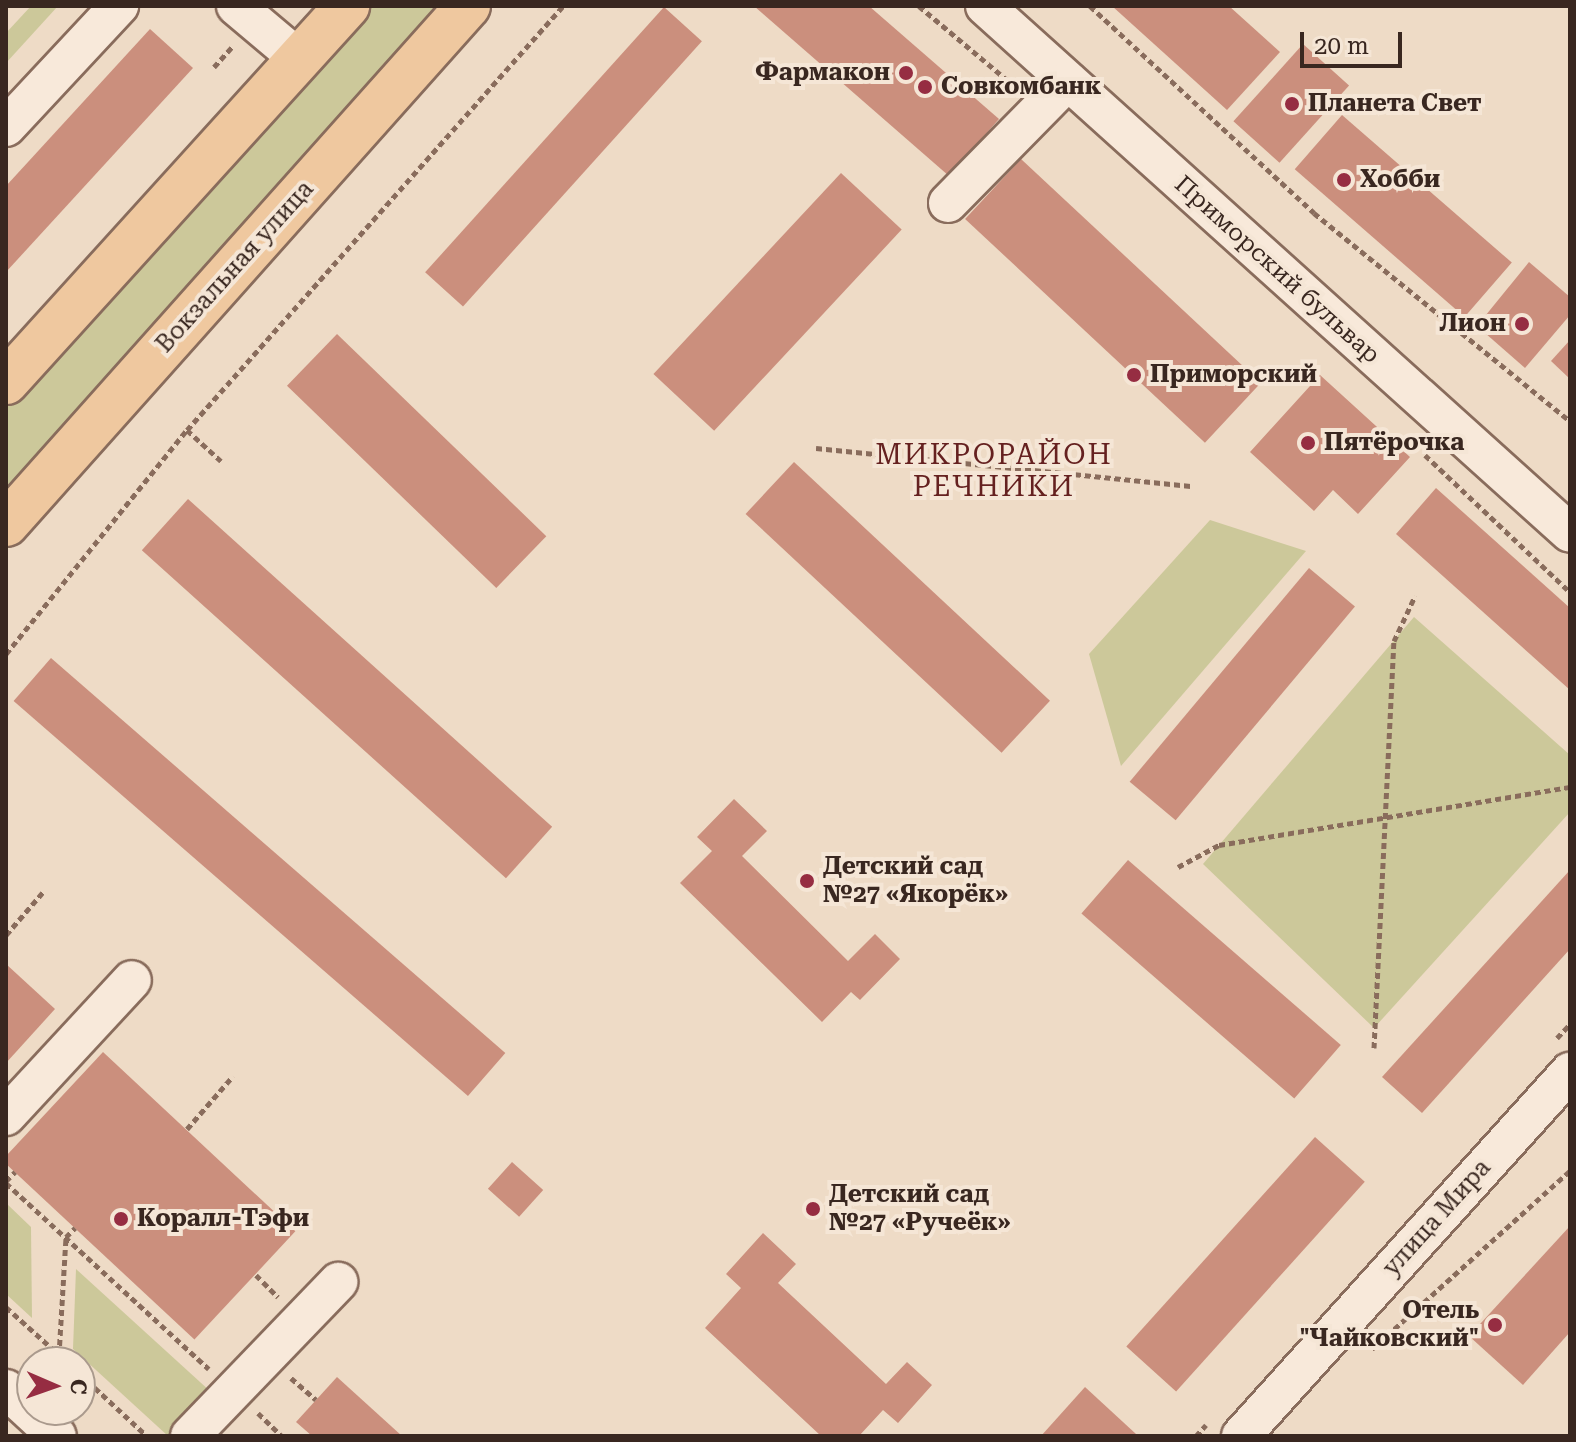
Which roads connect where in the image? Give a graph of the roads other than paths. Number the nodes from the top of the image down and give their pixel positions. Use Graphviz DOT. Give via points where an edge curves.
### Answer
graph roads {
  1 [pos="119,6"];
  2 [pos="236,6"];
  3 [pos="347,6"];
  4 [pos="985,6"];
  5 [pos="464,7"];
  6 [pos="299,59"];
  7 [pos="1068,81"];
  8 [pos="6,127"];
  9 [pos="948,203"];
  10 [pos="6,382"];
  11 [pos="6,524"];
  12 [pos="1570,533"];
  13 [pos="132,980"];
  14 [pos="1570,1072"];
  15 [pos="6,1116"];
  16 [pos="338,1282"];
  17 [pos="6,1389"];
  18 [pos="57,1436"];
  19 [pos="190,1436"];
  20 [pos="1241,1436"];
  1 -- 8 [label="street"];
  2 -- 6 [label="street"];
  3 -- 6 [label="main road"];
  4 -- 7 [label="street, Приморский бульвар"];
  5 -- 11 [label="main road, Вокзальная улица"];
  6 -- 10 [label="main road"];
  7 -- 9 [label="street"];
  7 -- 12 [label="street, Приморский бульвар"];
  13 -- 15 [label="street"];
  14 -- 20 [label="street, улица Мира"];
  16 -- 19 [label="street"];
  17 -- 18 [label="street"];
}
